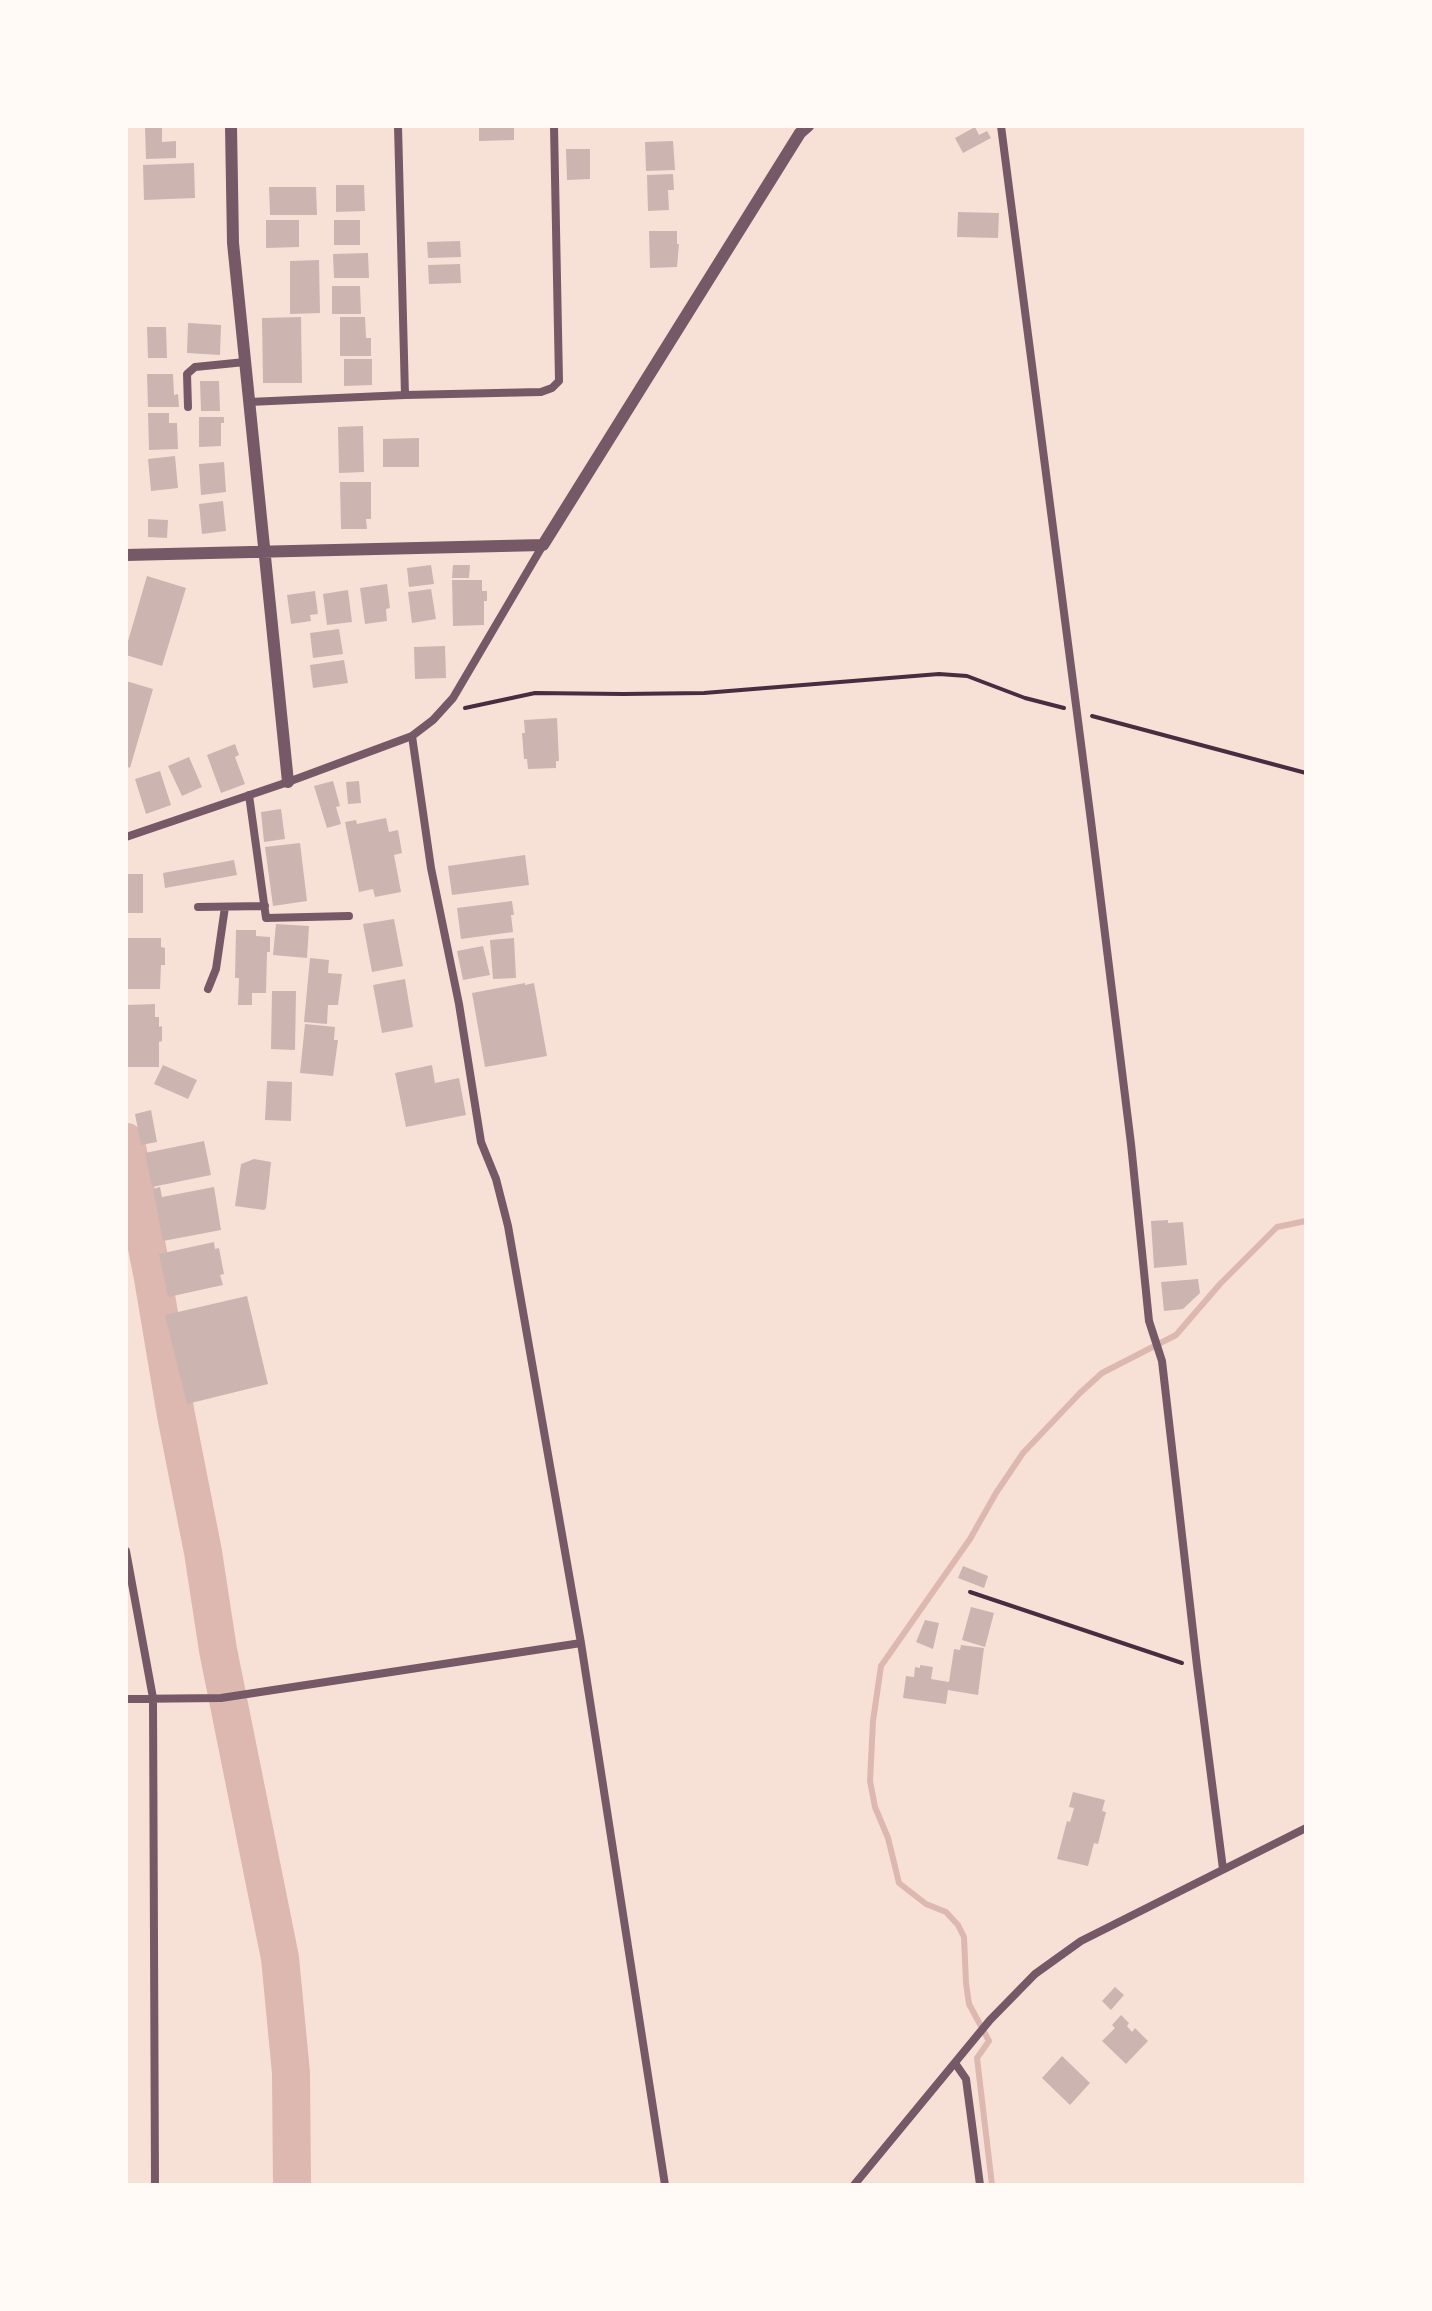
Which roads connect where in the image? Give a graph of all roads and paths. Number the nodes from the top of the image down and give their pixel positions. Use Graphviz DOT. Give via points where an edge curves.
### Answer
graph roads {
  1 [pos="231,126"];
  2 [pos="398,126"];
  3 [pos="554,126"];
  4 [pos="808,126"];
  5 [pos="1001,126"];
  6 [pos="245,362"];
  7 [pos="405,395"];
  8 [pos="249,402"];
  9 [pos="188,407"];
  10 [pos="543,545"];
  11 [pos="265,552"];
  12 [pos="132,555"];
  13 [pos="446,707"];
  14 [pos="1077,712"];
  15 [pos="412,736"];
  16 [pos="1306,773"];
  17 [pos="288,782"];
  18 [pos="249,795"];
  19 [pos="126,837"];
  20 [pos="265,906"];
  21 [pos="198,907"];
  22 [pos="225,907"];
  23 [pos="349,916"];
  24 [pos="208,989"];
  25 [pos="126,1551"];
  26 [pos="970,1592"];
  27 [pos="581,1643"];
  28 [pos="1197,1664"];
  29 [pos="153,1698"];
  30 [pos="126,1699"];
  31 [pos="1306,1828"];
  32 [pos="1223,1869"];
  33 [pos="955,2063"];
  34 [pos="155,2185"];
  35 [pos="665,2185"];
  36 [pos="854,2185"];
  37 [pos="980,2185"];
  1 -- 6 [label="street" via="233,243"];
  2 -- 7 [label="street"];
  3 -- 7 [label="street" via="559,381 541,392"];
  4 -- 10 [label="street"];
  5 -- 14 [label="street"];
  6 -- 8 [label="street"];
  6 -- 9 [label="street" via="195,367 187,374"];
  7 -- 8 [label="street"];
  8 -- 11 [label="street"];
  10 -- 11 [label="street"];
  10 -- 13 [label="street"];
  11 -- 12 [label="street"];
  11 -- 17 [label="street"];
  13 -- 14 [label="path" via="480,707 535,693 704,693 939,674 967,676"];
  13 -- 15 [label="street"];
  14 -- 16 [label="path"];
  14 -- 28 [label="street" via="1149,1321 1162,1361"];
  15 -- 17 [label="street"];
  15 -- 27 [label="street" via="481,1142 508,1226"];
  17 -- 18 [label="street"];
  18 -- 19 [label="street"];
  18 -- 20 [label="street"];
  20 -- 22 [label="street"];
  20 -- 23 [label="street" via="266,918"];
  21 -- 22 [label="street"];
  22 -- 24 [label="street"];
  25 -- 29 [label="street"];
  26 -- 28 [label="path" via="1174,1661"];
  27 -- 29 [label="street" via="221,1698"];
  27 -- 35 [label="street"];
  28 -- 32 [label="street"];
  29 -- 30 [label="street"];
  29 -- 34 [label="street"];
  31 -- 32 [label="street"];
  32 -- 33 [label="street" via="1061,1953 1020,1987"];
  33 -- 36 [label="street"];
  33 -- 37 [label="street" via="966,2079"];
}
